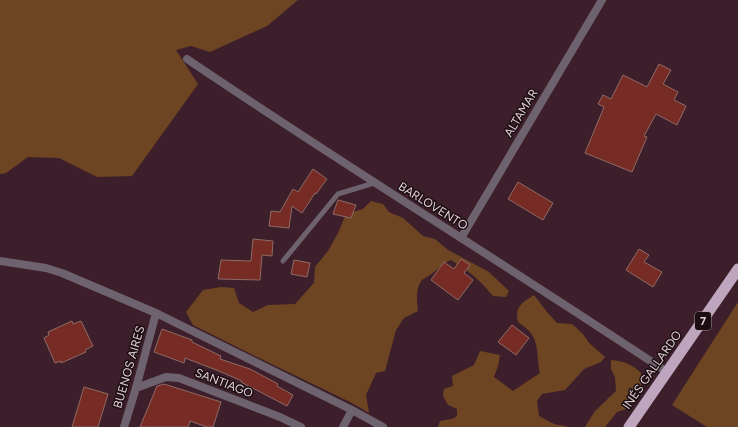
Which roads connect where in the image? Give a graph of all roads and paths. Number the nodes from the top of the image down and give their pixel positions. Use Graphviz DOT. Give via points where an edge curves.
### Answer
graph roads {
  1 [pos="602,0"];
  2 [pos="187,59"];
  3 [pos="374,183"];
  4 [pos="461,238"];
  5 [pos="0,261"];
  6 [pos="283,262"];
  7 [pos="738,269"];
  8 [pos="156,313"];
  9 [pos="667,372"];
  10 [pos="136,388"];
  11 [pos="352,410"];
  12 [pos="124,427"];
  13 [pos="301,427"];
  14 [pos="343,427"];
  15 [pos="383,427"];
  16 [pos="629,427"];
  1 -- 4 [label="street, ALTAMAR"];
  2 -- 3 [label="street, BARLOVENTO"];
  3 -- 4 [label="street, BARLOVENTO"];
  3 -- 6 [label="lane" via="338,194"];
  4 -- 9 [label="street, BARLOVENTO"];
  5 -- 8 [label="street" via="62,273"];
  7 -- 9 [label="highway, INÉS GALLARDO / 7"];
  8 -- 10 [label="street, BUENOS AIRES"];
  8 -- 11 [label="street"];
  9 -- 16 [label="highway, INÉS GALLARDO / 7"];
  10 -- 12 [label="street, BUENOS AIRES"];
  10 -- 13 [label="street, SANTIAGO" via="166,376 179,378"];
  11 -- 14 [label="street"];
  11 -- 15 [label="street"];
}
